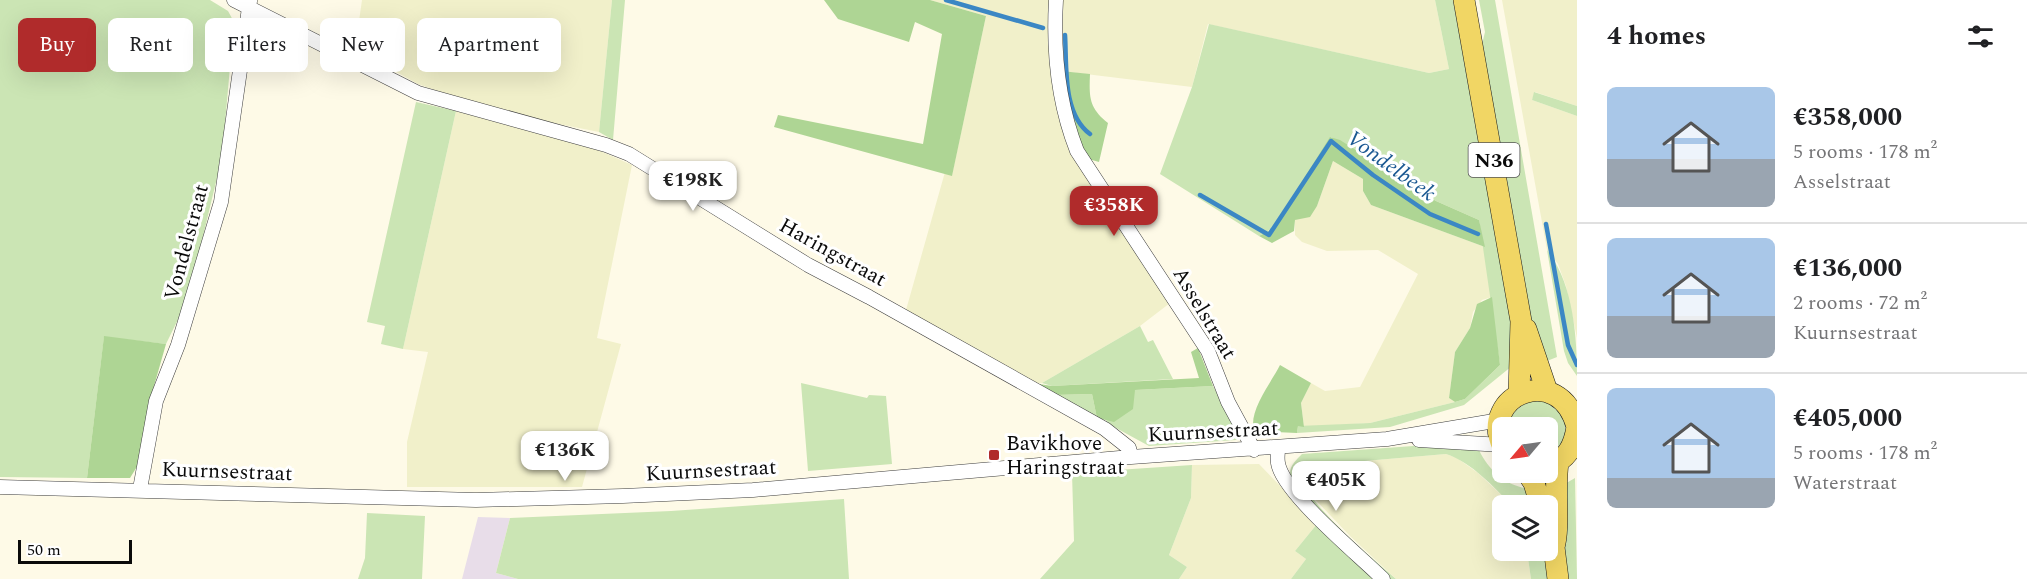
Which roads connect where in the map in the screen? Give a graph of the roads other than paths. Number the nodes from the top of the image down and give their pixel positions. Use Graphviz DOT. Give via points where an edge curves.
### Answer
graph roads {
  1 [pos="234,0"];
  2 [pos="1056,0"];
  3 [pos="1464,0"];
  4 [pos="250,4"];
  5 [pos="1521,321"];
  6 [pos="1547,391"];
  7 [pos="1519,394"];
  8 [pos="1501,417"];
  9 [pos="1492,421"];
  10 [pos="1577,427"];
  11 [pos="1387,440"];
  12 [pos="1492,445"];
  13 [pos="1278,449"];
  14 [pos="1254,450"];
  15 [pos="1131,457"];
  16 [pos="1558,460"];
  17 [pos="0,487"];
  18 [pos="140,489"];
  19 [pos="1555,561"];
  20 [pos="1383,579"];
  21 [pos="1558,579"];
  1 -- 4 [label="street, Haringstraat"];
  2 -- 14 [label="street, Asselstraat" via="1058,80 1064,117 1077,151 1208,351 1228,402"];
  3 -- 5 [label="main road, N36"];
  4 -- 15 [label="street, Haringstraat" via="418,93 629,154 808,266 1105,429 1129,448"];
  4 -- 18 [label="street, Vondelstraat" via="221,202 182,335 156,401"];
  5 -- 6 [label="main road, N36"];
  5 -- 7 [label="main road, N36"];
  6 -- 7 [label="main road"];
  6 -- 10 [label="main road" via="1567,403"];
  7 -- 8 [label="main road"];
  9 -- 11 [label="street, Kuurnsestraat"];
  10 -- 16 [label="main road" via="1572,447"];
  11 -- 12 [label="street, Kuurnsestraat"];
  11 -- 13 [label="street, Kuurnsestraat"];
  13 -- 14 [label="street, Kuurnsestraat"];
  13 -- 20 [label="street" via="1278,464 1299,496"];
  14 -- 15 [label="street, Kuurnsestraat"];
  15 -- 18 [label="street, Kuurnsestraat" via="753,490 623,496 476,500"];
  17 -- 18 [label="street, Kuurnsestraat"];
  19 -- 21 [label="main road"];
}
